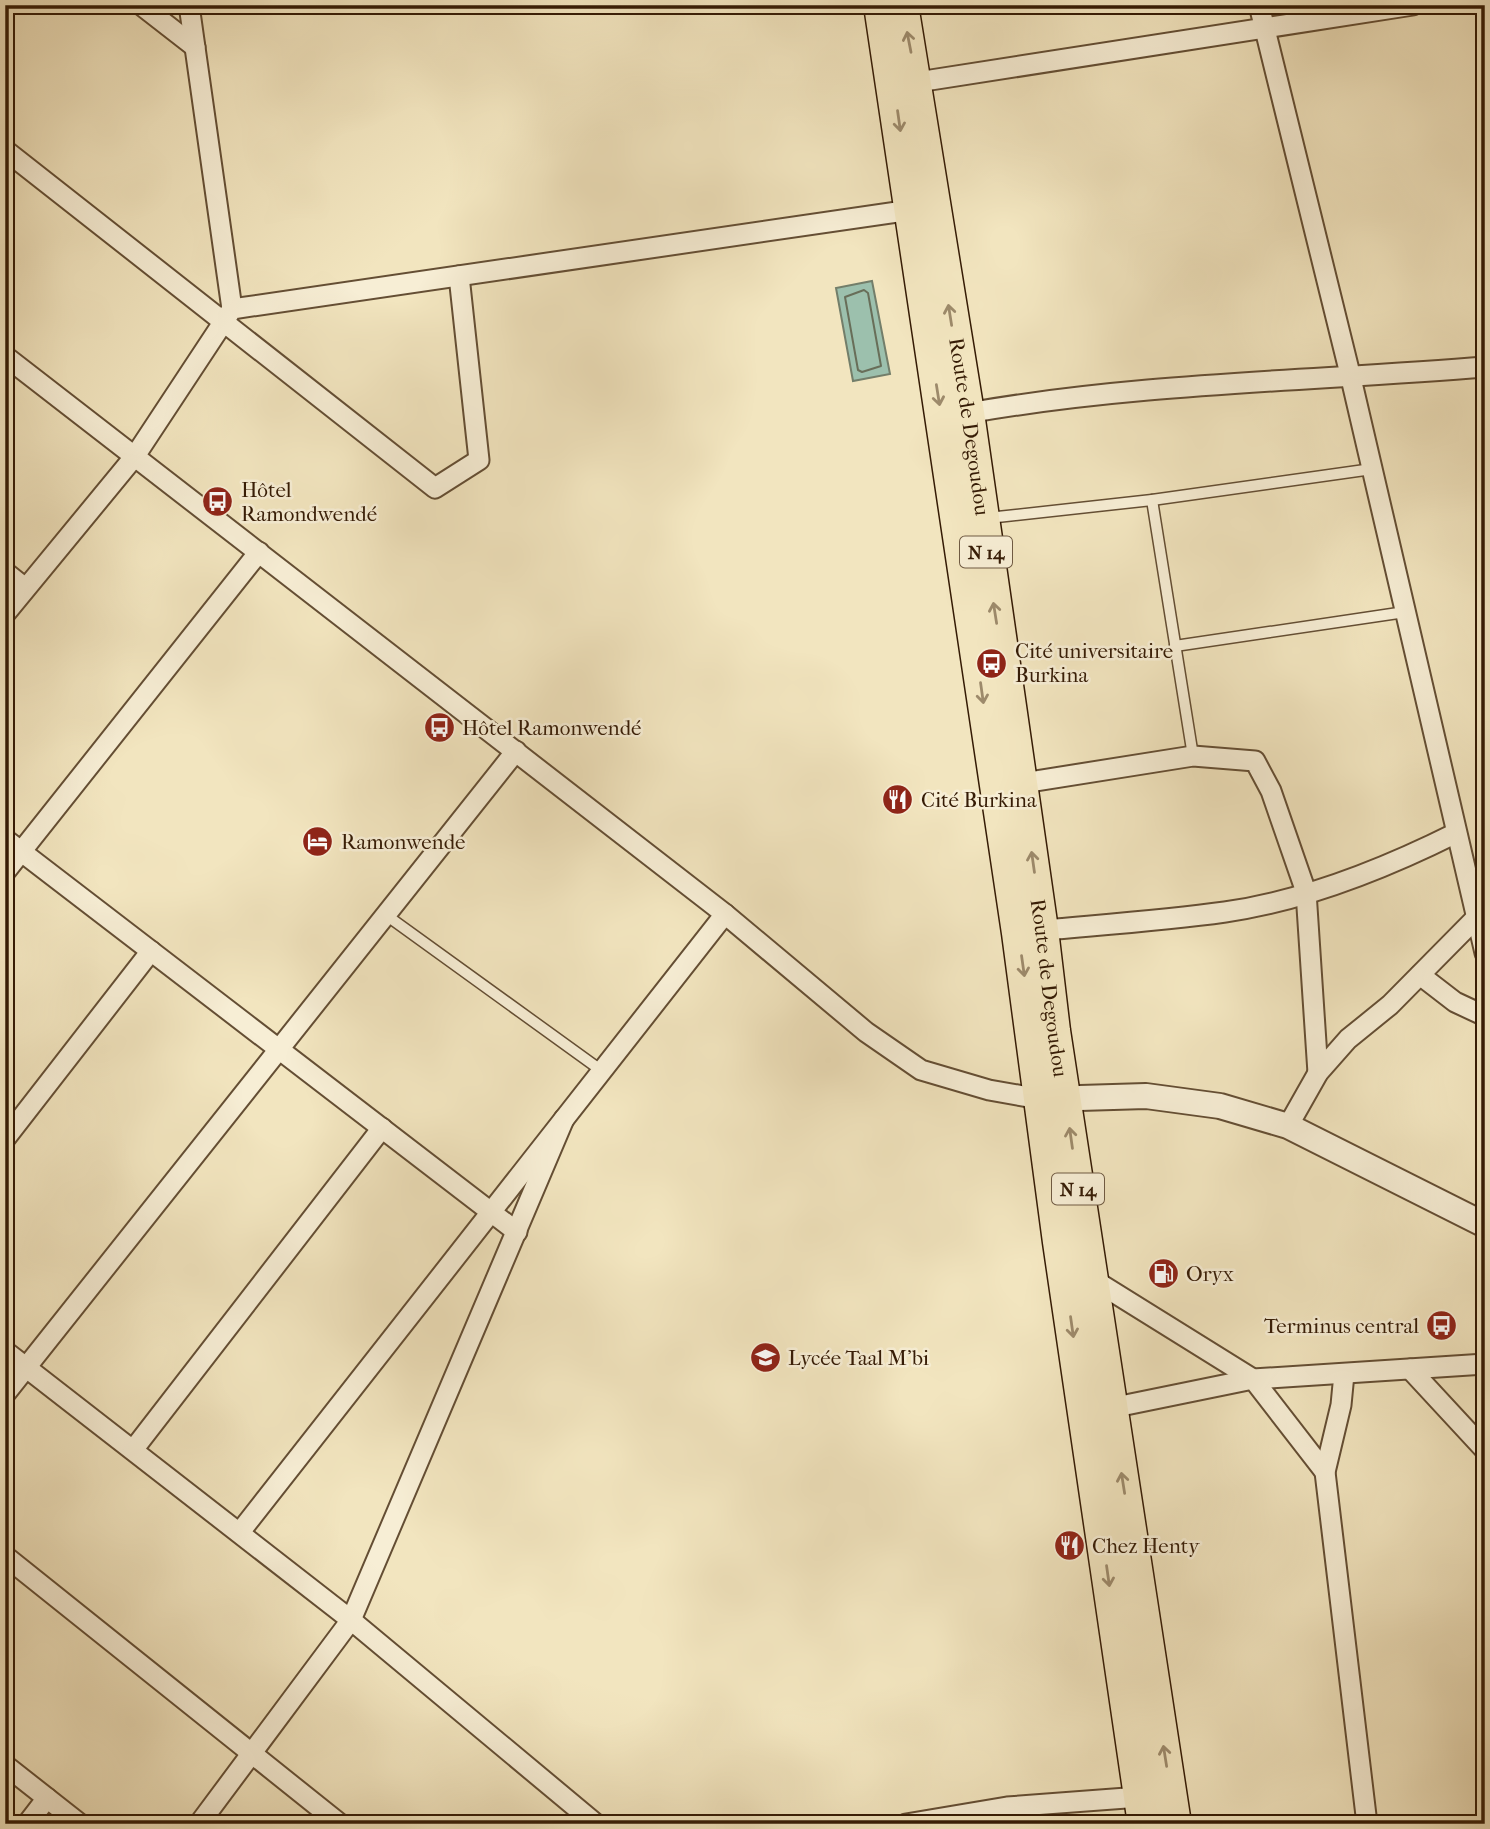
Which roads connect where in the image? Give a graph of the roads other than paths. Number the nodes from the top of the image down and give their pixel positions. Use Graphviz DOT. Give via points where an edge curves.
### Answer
graph roads {
  1 [pos="141,5"];
  2 [pos="189,5"];
  3 [pos="880,5"];
  4 [pos="902,5"];
  5 [pos="1259,5"];
  6 [pos="1413,5"];
  7 [pos="1262,28"];
  8 [pos="195,47"];
  9 [pos="905,84"];
  10 [pos="5,150"];
  11 [pos="911,210"];
  12 [pos="459,276"];
  13 [pos="228,316"];
  14 [pos="5,356"];
  15 [pos="1485,367"];
  16 [pos="1350,374"];
  17 [pos="968,413"];
  18 [pos="135,456"];
  19 [pos="1372,469"];
  20 [pos="1152,500"];
  21 [pos="969,521"];
  22 [pos="259,552"];
  23 [pos="5,572"];
  24 [pos="25,588"];
  25 [pos="1405,612"];
  26 [pos="5,614"];
  27 [pos="1175,646"];
  28 [pos="516,751"];
  29 [pos="1193,756"];
  30 [pos="1009,785"];
  31 [pos="1456,833"];
  32 [pos="5,839"];
  33 [pos="22,852"];
  34 [pos="5,872"];
  35 [pos="1306,892"];
  36 [pos="725,914"];
  37 [pos="386,915"];
  38 [pos="1475,919"];
  39 [pos="1030,932"];
  40 [pos="151,951"];
  41 [pos="1485,953"];
  42 [pos="1420,975"];
  43 [pos="1485,1016"];
  44 [pos="279,1049"];
  45 [pos="602,1071"];
  46 [pos="1318,1073"];
  47 [pos="1053,1099"];
  48 [pos="564,1119"];
  49 [pos="1288,1126"];
  50 [pos="382,1128"];
  51 [pos="5,1139"];
  52 [pos="491,1212"];
  53 [pos="1485,1225"];
  54 [pos="517,1232"];
  55 [pos="1062,1259"];
  56 [pos="1091,1278"];
  57 [pos="5,1351"];
  58 [pos="1485,1364"];
  59 [pos="27,1367"];
  60 [pos="1410,1369"];
  61 [pos="1344,1374"];
  62 [pos="1253,1380"];
  63 [pos="5,1394"];
  64 [pos="1111,1408"];
  65 [pos="133,1450"];
  66 [pos="1485,1450"];
  67 [pos="1325,1472"];
  68 [pos="240,1532"];
  69 [pos="5,1556"];
  70 [pos="351,1620"];
  71 [pos="254,1752"];
  72 [pos="5,1765"];
  73 [pos="47,1798"];
  74 [pos="1142,1810"];
  75 [pos="27,1824"];
  76 [pos="80,1824"];
  77 [pos="199,1824"];
  78 [pos="340,1824"];
  79 [pos="596,1824"];
  80 [pos="906,1824"];
  81 [pos="1175,1824"];
  82 [pos="1367,1824"];
  1 -- 8 [label="street"];
  2 -- 8 [label="street"];
  3 -- 9 [label="main road, Route de Degoudou / N 14"];
  9 -- 4 [label="main road, Route de Degoudou / N 14, one-way"];
  5 -- 7 [label="street"];
  6 -- 7 [label="street"];
  7 -- 9 [label="street"];
  7 -- 16 [label="street"];
  8 -- 13 [label="street"];
  9 -- 11 [label="main road, Route de Degoudou / N 14, one-way"];
  17 -- 9 [label="main road, Route de Degoudou / N 14, one-way"];
  10 -- 13 [label="street"];
  11 -- 12 [label="street"];
  11 -- 21 [label="main road, Route de Degoudou / N 14, one-way"];
  12 -- 13 [label="street"];
  12 -- 13 [label="street" via="479,460 435,488"];
  13 -- 18 [label="street"];
  14 -- 18 [label="street"];
  15 -- 16 [label="street"];
  16 -- 17 [label="street" via="1045,399"];
  16 -- 19 [label="street"];
  17 -- 21 [label="main road, Route de Degoudou / N 14"];
  18 -- 22 [label="street"];
  18 -- 24 [label="street"];
  19 -- 20 [label="lane"];
  19 -- 25 [label="street"];
  20 -- 21 [label="lane"];
  20 -- 27 [label="lane"];
  21 -- 30 [label="main road, Route de Degoudou / N 14"];
  22 -- 28 [label="street"];
  22 -- 33 [label="street"];
  23 -- 24 [label="street"];
  24 -- 26 [label="street"];
  25 -- 27 [label="lane"];
  25 -- 31 [label="street"];
  27 -- 29 [label="lane"];
  28 -- 36 [label="street"];
  28 -- 37 [label="street"];
  29 -- 30 [label="street"];
  29 -- 35 [label="street" via="1255,761 1272,791"];
  30 -- 39 [label="main road, Route de Degoudou / N 14"];
  31 -- 35 [label="street" via="1386,866"];
  31 -- 38 [label="street"];
  32 -- 33 [label="street"];
  33 -- 34 [label="street"];
  33 -- 40 [label="street"];
  35 -- 39 [label="street" via="1227,912"];
  35 -- 46 [label="street"];
  36 -- 45 [label="street"];
  36 -- 47 [label="street" via="866,1032 921,1070 989,1090"];
  37 -- 44 [label="street"];
  37 -- 45 [label="lane"];
  38 -- 41 [label="street"];
  38 -- 42 [label="street"];
  39 -- 47 [label="main road, Route de Degoudou / N 14"];
  40 -- 44 [label="street"];
  40 -- 51 [label="street"];
  42 -- 43 [label="street" via="1455,1002"];
  42 -- 46 [label="street" via="1348,1039"];
  44 -- 50 [label="street"];
  44 -- 59 [label="street"];
  45 -- 48 [label="street"];
  46 -- 49 [label="street"];
  47 -- 49 [label="street" via="1146,1096 1220,1106"];
  47 -- 55 [label="main road, N 14"];
  56 -- 47 [label="main road, N 14, one-way"];
  48 -- 52 [label="street"];
  48 -- 54 [label="street"];
  49 -- 53 [label="street"];
  50 -- 52 [label="street"];
  50 -- 65 [label="street"];
  52 -- 54 [label="street"];
  52 -- 68 [label="street"];
  54 -- 70 [label="street"];
  55 -- 56 [label="street"];
  55 -- 74 [label="main road, N 14, one-way"];
  56 -- 62 [label="street"];
  56 -- 64 [label="main road, N 14"];
  57 -- 59 [label="street"];
  58 -- 60 [label="street"];
  59 -- 63 [label="street"];
  59 -- 65 [label="street"];
  60 -- 61 [label="street"];
  60 -- 66 [label="street"];
  61 -- 62 [label="street"];
  61 -- 67 [label="street"];
  62 -- 64 [label="street"];
  62 -- 67 [label="street"];
  81 -- 64 [label="main road, N 14, one-way"];
  65 -- 68 [label="street"];
  67 -- 82 [label="street"];
  68 -- 70 [label="street"];
  69 -- 71 [label="street"];
  70 -- 71 [label="street"];
  70 -- 79 [label="street"];
  71 -- 77 [label="street"];
  71 -- 78 [label="street"];
  72 -- 73 [label="street"];
  73 -- 75 [label="street"];
  73 -- 76 [label="street"];
  74 -- 80 [label="street" via="1007,1807"];
}
